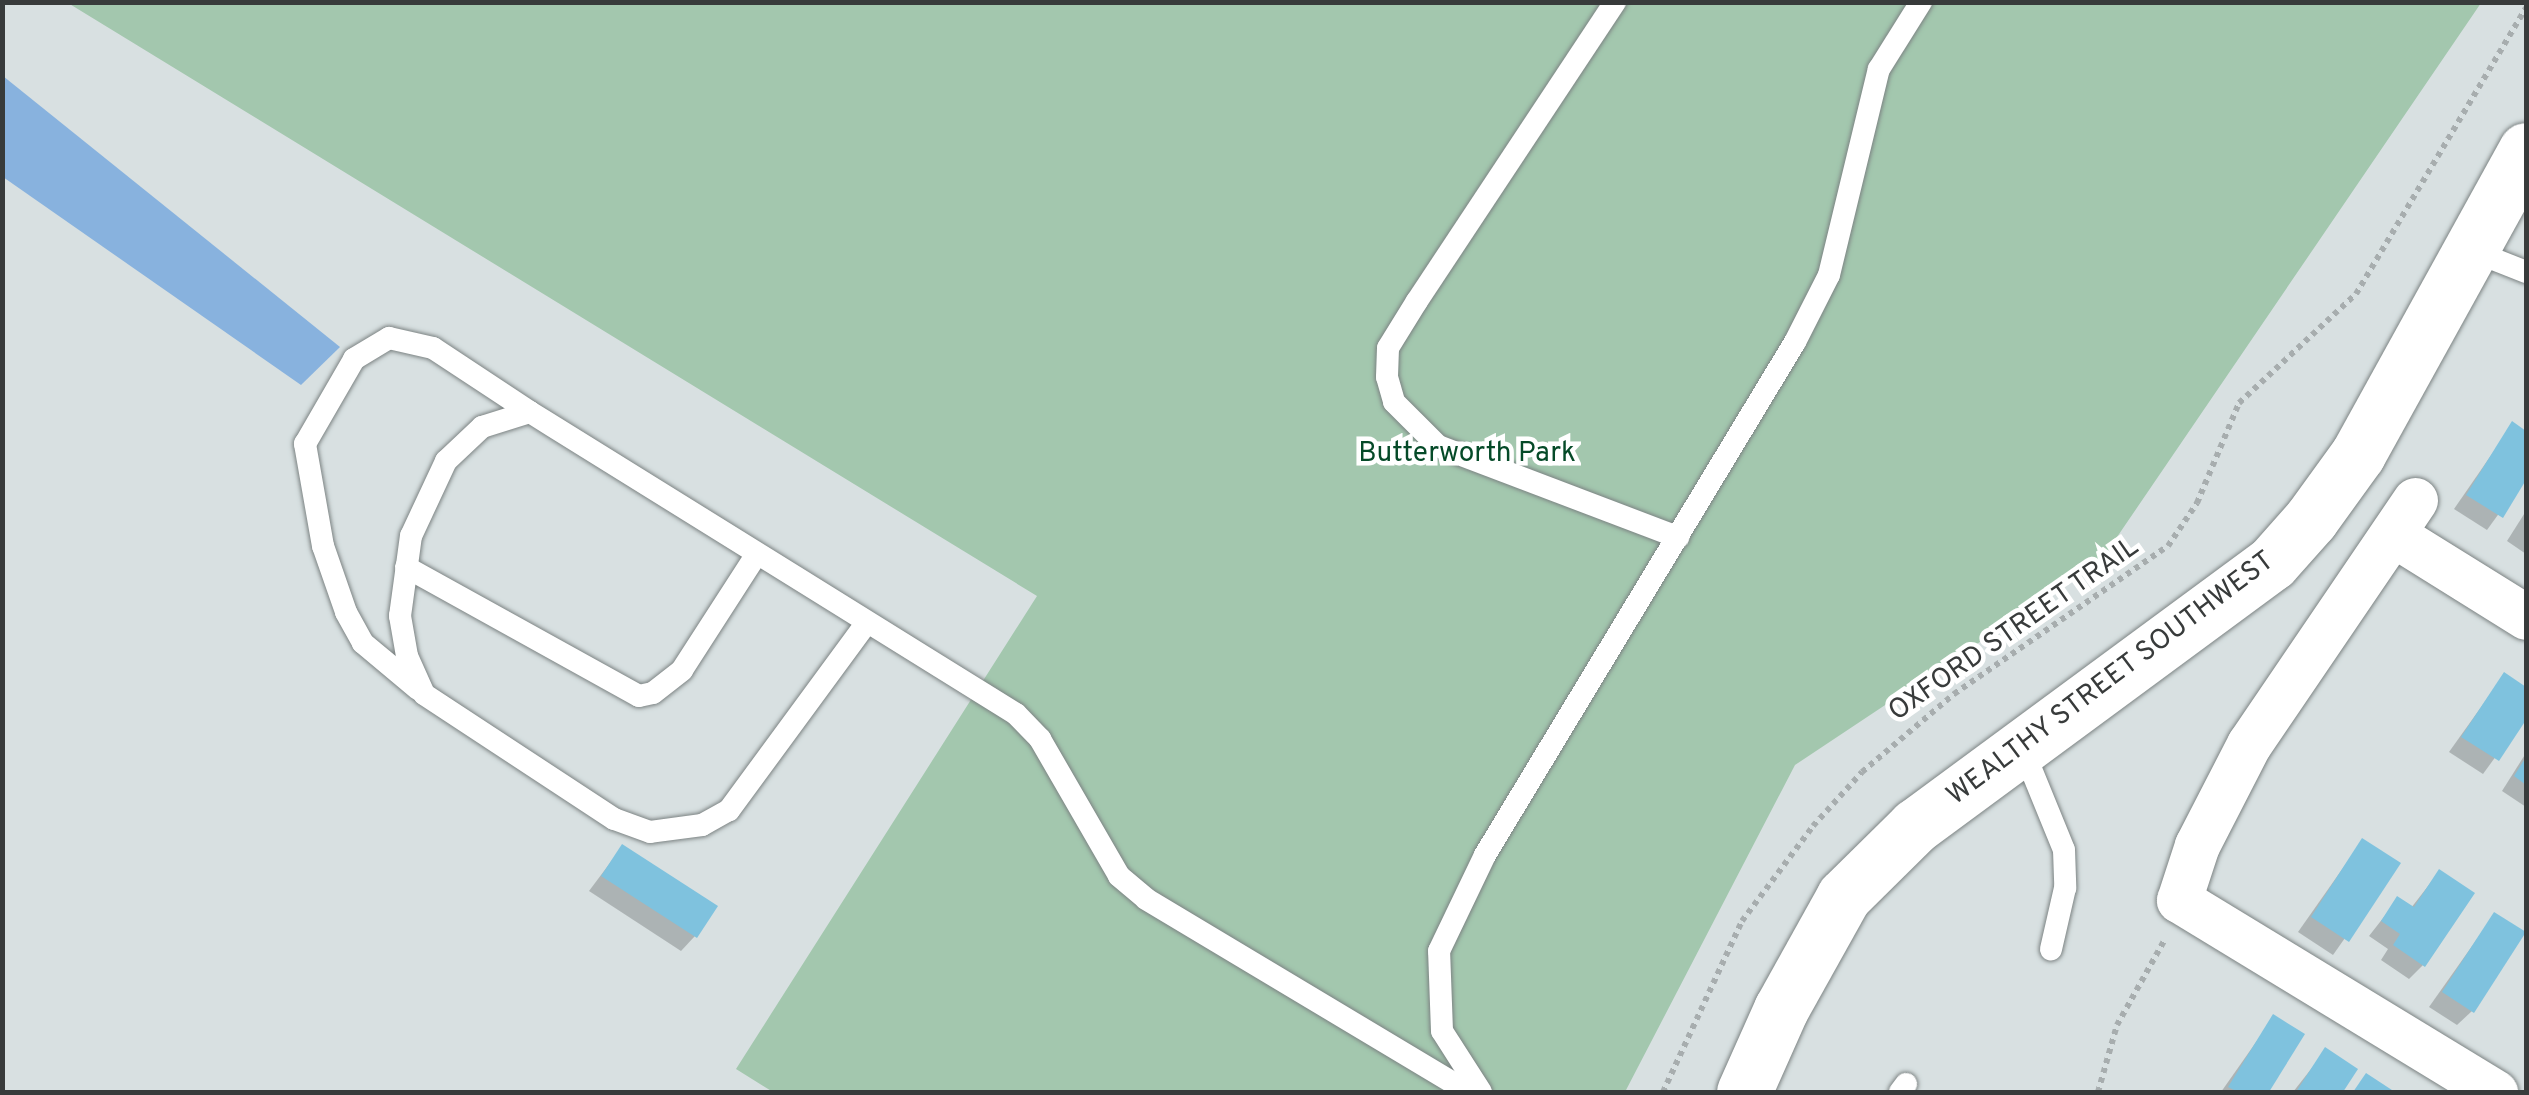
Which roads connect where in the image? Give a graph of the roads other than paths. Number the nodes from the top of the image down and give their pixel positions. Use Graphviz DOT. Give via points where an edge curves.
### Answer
graph roads {
  1 [pos="1615,2"];
  2 [pos="1921,2"];
  3 [pos="2526,150"];
  4 [pos="2473,251"];
  5 [pos="2526,272"];
  6 [pos="530,412"];
  7 [pos="1678,537"];
  8 [pos="756,555"];
  9 [pos="406,567"];
  10 [pos="2526,617"];
  11 [pos="865,624"];
  12 [pos="424,694"];
  13 [pos="2022,747"];
  14 [pos="2051,949"];
  15 [pos="1468,1092"];
  16 [pos="1481,1092"];
  17 [pos="1744,1092"];
  18 [pos="2495,1092"];
  1 -- 7 [label="lane" via="1416,301 1388,348 1387,377 1394,402 1438,446"];
  2 -- 7 [label="lane" via="1879,69 1828,275"];
  3 -- 4 [label="main road, WEALTHY STREET SOUTHWEST"];
  4 -- 5 [label="lane"];
  4 -- 13 [label="main road, WEALTHY STREET SOUTHWEST" via="2358,454 2272,563"];
  6 -- 8 [label="lane"];
  6 -- 9 [label="lane" via="482,427 446,461 423,503"];
  6 -- 12 [label="lane" via="433,348 389,338 354,360 305,444 323,546 346,612 363,643"];
  7 -- 16 [label="lane" via="1485,855 1440,951 1442,1031"];
  8 -- 9 [label="lane" via="682,670 639,696"];
  8 -- 11 [label="lane"];
  9 -- 12 [label="lane" via="400,616 407,656"];
  10 -- 18 [label="street" via="2405,518 2249,744 2197,845 2179,900"];
  11 -- 12 [label="lane" via="728,810 678,831 650,832 614,819"];
  11 -- 15 [label="lane" via="984,694 1040,738 1119,876 1146,899"];
  13 -- 14 [label="lane" via="2064,850 2065,888"];
  13 -- 17 [label="main road, WEALTHY STREET SOUTHWEST" via="1914,826 1844,896"];
}
